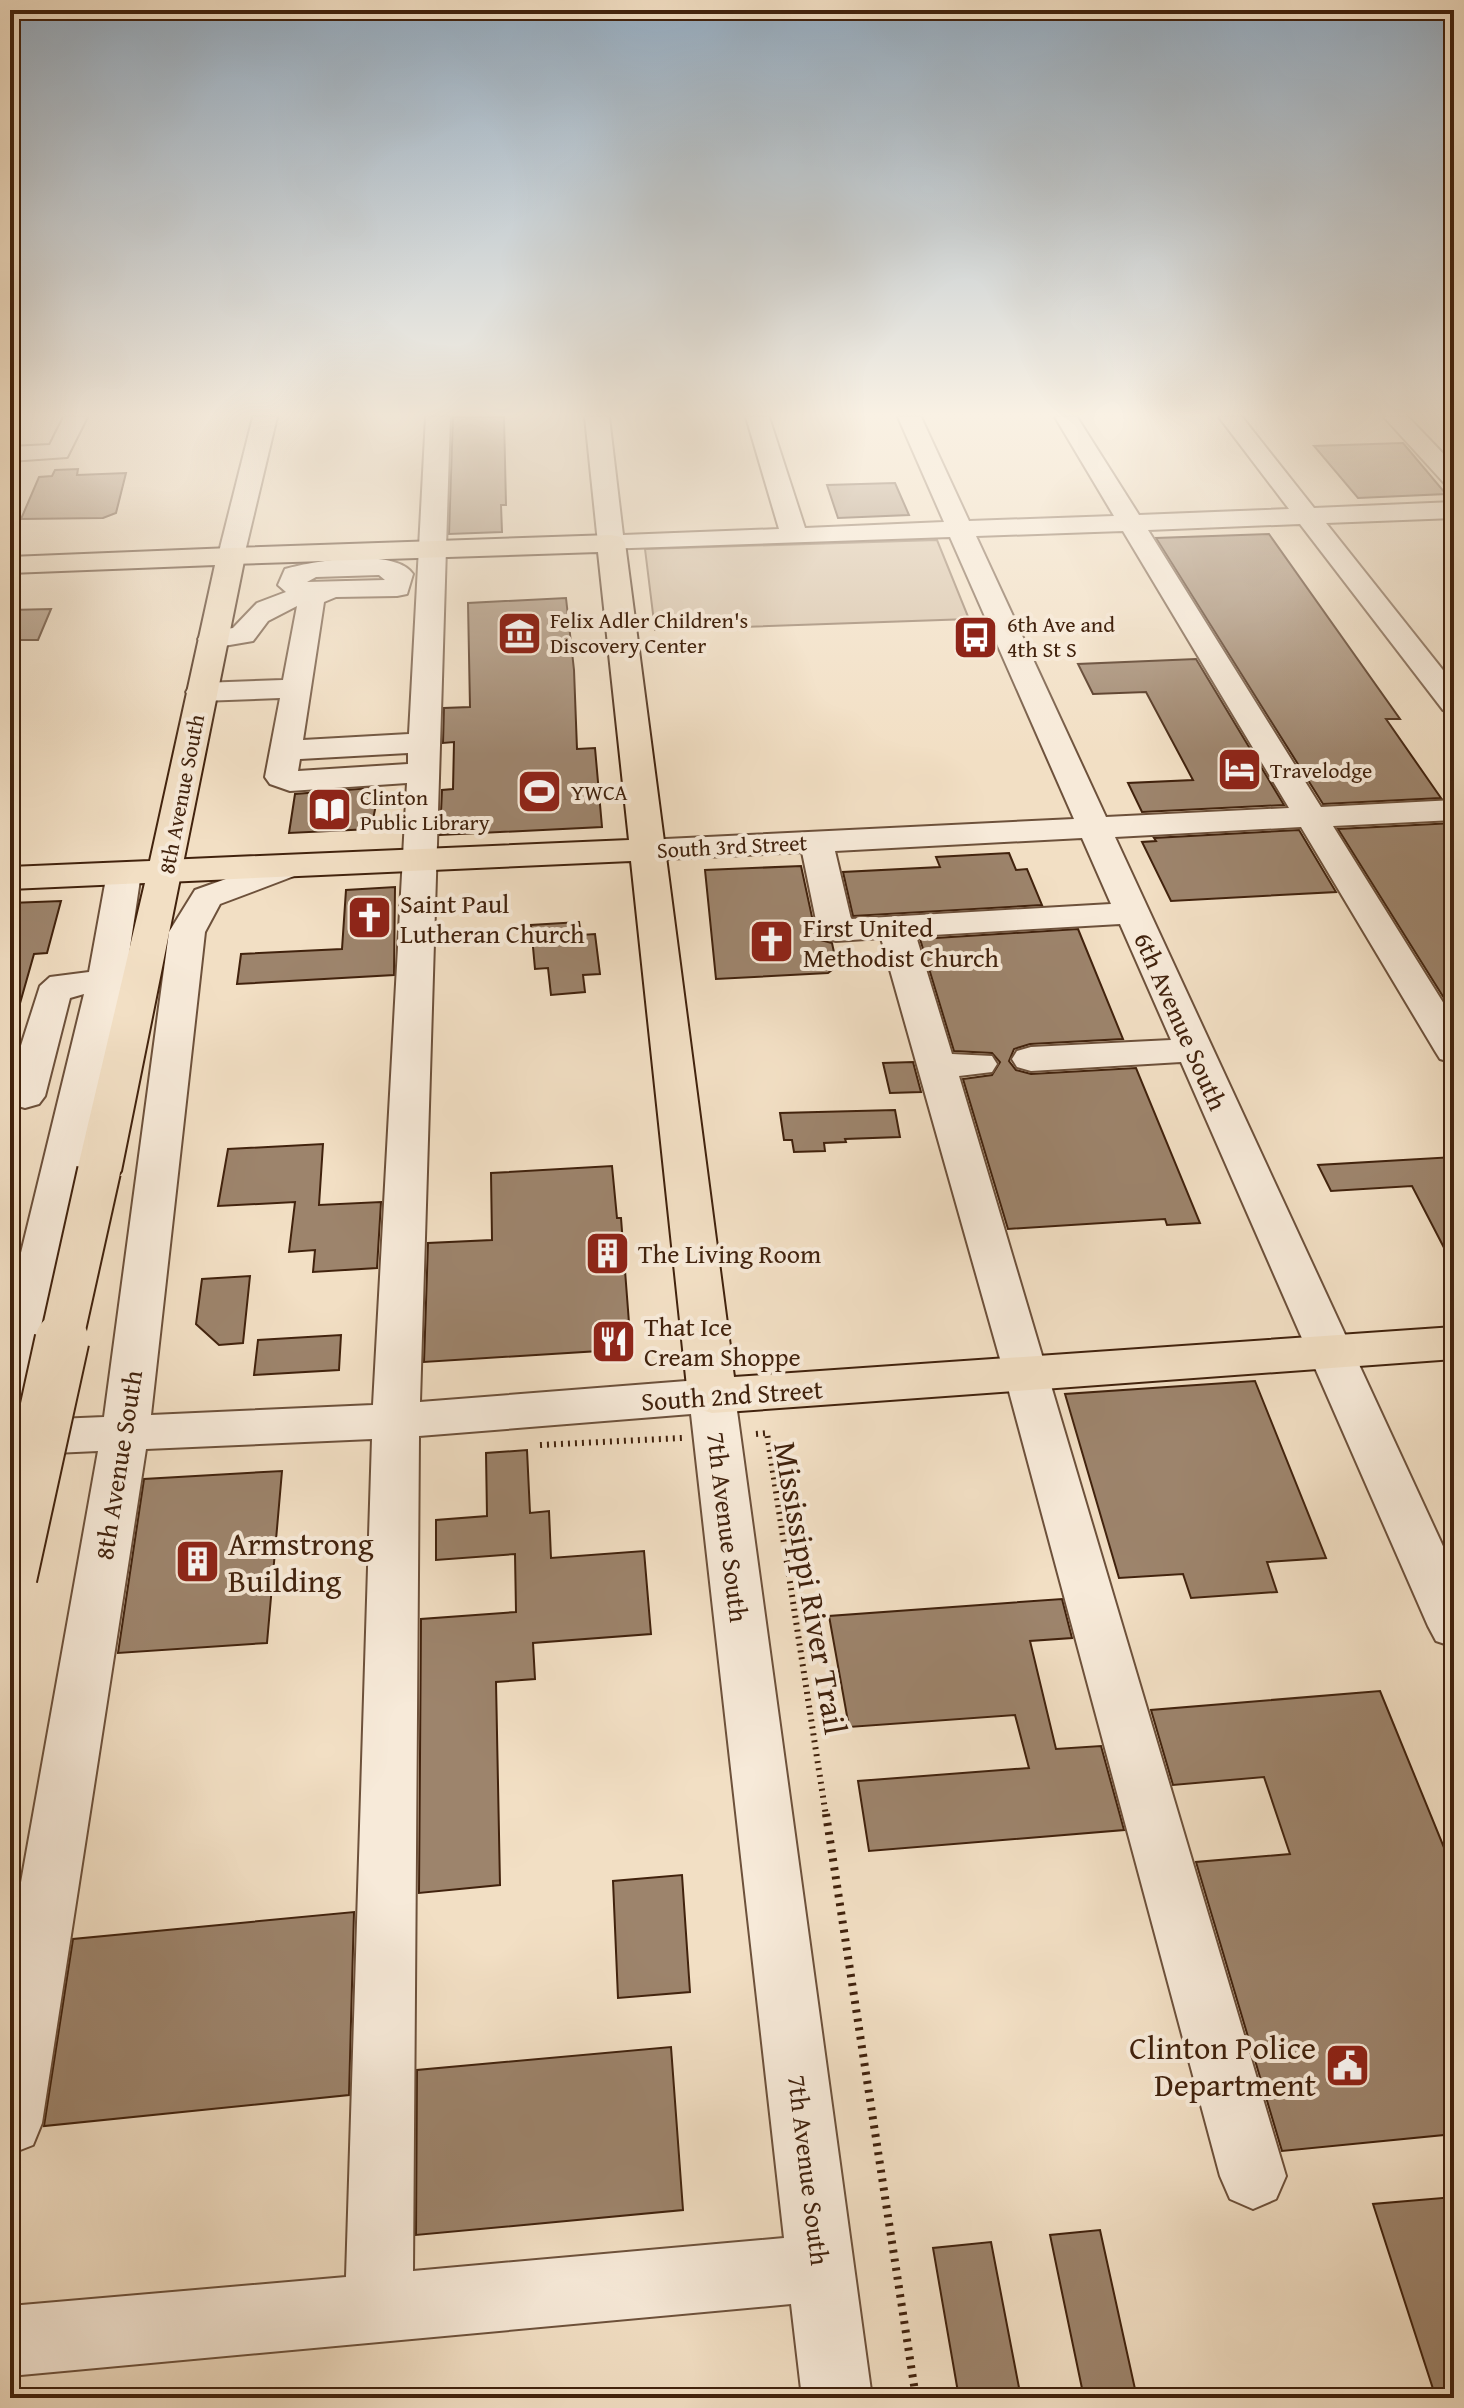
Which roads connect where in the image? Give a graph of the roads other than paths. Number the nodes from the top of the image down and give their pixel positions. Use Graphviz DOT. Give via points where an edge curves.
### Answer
graph roads {
  1 [pos="238,529"];
  2 [pos="425,529"];
  3 [pos="609,529"];
  4 [pos="792,529"];
  5 [pos="949,529"];
  6 [pos="959,529"];
  7 [pos="1134,529"];
  8 [pos="1317,529"];
  9 [pos="794,535"];
  10 [pos="611,543"];
  11 [pos="231,556"];
  12 [pos="10,565"];
  13 [pos="420,568"];
  14 [pos="370,589"];
  15 [pos="306,598"];
  16 [pos="212,639"];
  17 [pos="296,688"];
  18 [pos="201,692"];
  19 [pos="1454,704"];
  20 [pos="423,758"];
  21 [pos="1454,810"];
  22 [pos="1311,817"];
  23 [pos="1094,828"];
  24 [pos="816,842"];
  25 [pos="645,850"];
  26 [pos="420,860"];
  27 [pos="290,866"];
  28 [pos="166,871"];
  29 [pos="124,873"];
  30 [pos="10,878"];
  31 [pos="1132,913"];
  32 [pos="896,927"];
  33 [pos="107,981"];
  34 [pos="1195,1050"];
  35 [pos="1454,1051"];
  36 [pos="1031,1059"];
  37 [pos="84,1092"];
  38 [pos="18,1096"];
  39 [pos="1454,1343"];
  40 [pos="1331,1352"];
  41 [pos="1027,1373"];
  42 [pos="10,1386"];
  43 [pos="714,1416"];
  44 [pos="396,1421"];
  45 [pos="125,1434"];
  46 [pos="10,1438"];
  47 [pos="10,1577"];
  48 [pos="1454,1626"];
  49 [pos="10,2123"];
  50 [pos="1253,2176"];
  51 [pos="821,2268"];
  52 [pos="379,2308"];
  53 [pos="10,2341"];
  54 [pos="837,2398"];
  1 -- 11 [label="street, 8th Avenue South"];
  2 -- 13 [label="street"];
  3 -- 10 [label="street, 7th Avenue South"];
  4 -- 9 [label="street"];
  5 -- 9 [label="street"];
  6 -- 23 [label="street, 6th Avenue South"];
  7 -- 22 [label="street"];
  8 -- 19 [label="street"];
  9 -- 10 [label="street"];
  10 -- 13 [label="main road"];
  10 -- 25 [label="main road, 7th Avenue South"];
  11 -- 12 [label="main road"];
  11 -- 13 [label="main road"];
  11 -- 16 [label="main road, 8th Avenue South"];
  13 -- 14 [label="street" via="393,590"];
  13 -- 14 [label="street" via="400,574 382,567 314,569 295,575 292,585 302,590"];
  13 -- 20 [label="street"];
  14 -- 15 [label="street"];
  15 -- 16 [label="street" via="258,612 243,635"];
  15 -- 17 [label="street" via="311,603"];
  16 -- 18 [label="main road, 8th Avenue South"];
  17 -- 18 [label="street"];
  17 -- 20 [label="street" via="283,764 290,781"];
  18 -- 28 [label="main road, 8th Avenue South"];
  20 -- 26 [label="street"];
  21 -- 22 [label="street, South 3rd Street"];
  22 -- 23 [label="street, South 3rd Street"];
  22 -- 35 [label="street"];
  23 -- 24 [label="street, South 3rd Street"];
  23 -- 31 [label="street, 6th Avenue South"];
  24 -- 25 [label="street, South 3rd Street"];
  24 -- 32 [label="street" via="836,930"];
  25 -- 26 [label="main road, South 3rd Street"];
  25 -- 43 [label="main road, 7th Avenue South"];
  26 -- 27 [label="main road, South 3rd Street"];
  26 -- 44 [label="street"];
  27 -- 28 [label="main road, South 3rd Street"];
  27 -- 45 [label="street, 8th Avenue South" via="207,897 187,932"];
  28 -- 29 [label="main road, South 3rd Street"];
  28 -- 47 [label="main road, 8th Avenue South, bridge"];
  29 -- 30 [label="main road, South 3rd Street"];
  29 -- 33 [label="street, 8th Avenue South"];
  31 -- 32 [label="street"];
  31 -- 34 [label="street, 6th Avenue South"];
  32 -- 41 [label="street" via="957,1065"];
  33 -- 37 [label="street, 8th Avenue South"];
  33 -- 38 [label="street" via="63,985 53,994"];
  34 -- 36 [label="street"];
  34 -- 40 [label="street, 6th Avenue South"];
  37 -- 38 [label="street"];
  37 -- 42 [label="street, 8th Avenue South"];
  39 -- 40 [label="main road, South 2nd Street"];
  40 -- 41 [label="main road, South 2nd Street"];
  40 -- 48 [label="street, 6th Avenue South"];
  41 -- 43 [label="main road, South 2nd Street"];
  41 -- 50 [label="street"];
  43 -- 44 [label="street, South 2nd Street"];
  43 -- 51 [label="street, 7th Avenue South"];
  44 -- 45 [label="street, South 2nd Street"];
  44 -- 52 [label="street"];
  45 -- 46 [label="street, South 2nd Street"];
  45 -- 49 [label="street, 8th Avenue South"];
  51 -- 52 [label="street"];
  51 -- 54 [label="street, 7th Avenue South"];
  52 -- 53 [label="street"];
}
